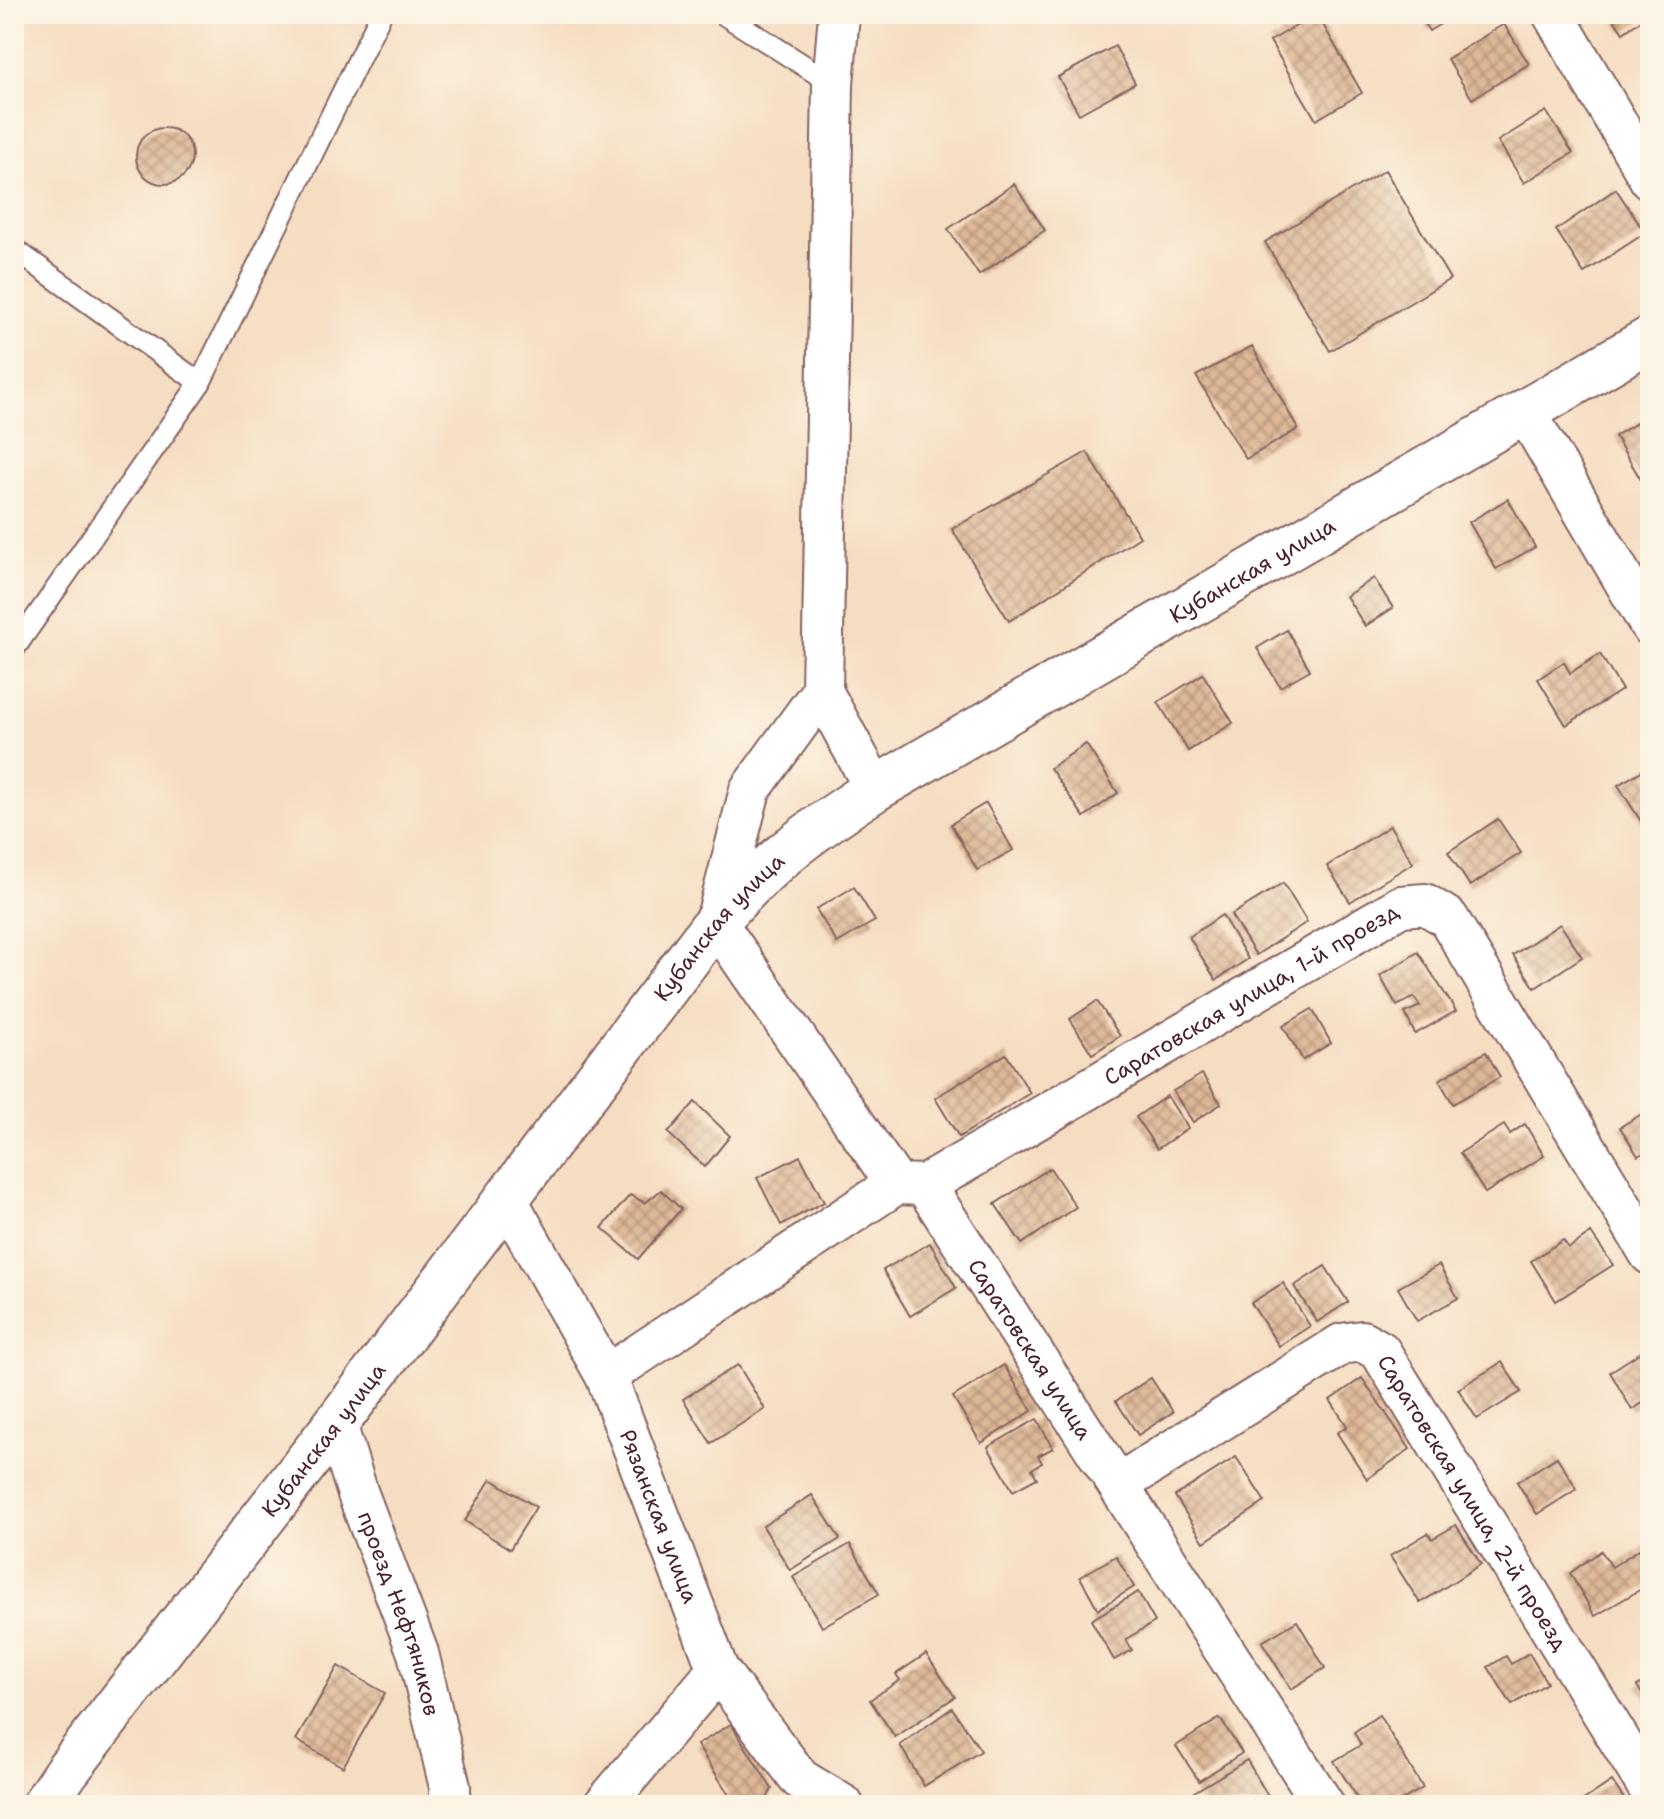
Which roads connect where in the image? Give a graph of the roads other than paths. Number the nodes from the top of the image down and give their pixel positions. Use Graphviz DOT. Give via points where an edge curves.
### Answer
graph roads {
  1 [pos="381,14"];
  2 [pos="723,14"];
  3 [pos="839,14"];
  4 [pos="1553,14"];
  5 [pos="833,84"];
  6 [pos="1650,179"];
  7 [pos="14,249"];
  8 [pos="1650,339"];
  9 [pos="200,383"];
  10 [pos="1525,411"];
  11 [pos="1650,625"];
  12 [pos="14,649"];
  13 [pos="822,691"];
  14 [pos="875,789"];
  15 [pos="716,922"];
  16 [pos="911,1184"];
  17 [pos="507,1200"];
  18 [pos="1650,1254"];
  19 [pos="606,1376"];
  20 [pos="336,1424"];
  21 [pos="1119,1484"];
  22 [pos="718,1670"];
  23 [pos="1650,1790"];
  24 [pos="794,1792"];
  25 [pos="44,1805"];
  26 [pos="450,1805"];
  27 [pos="604,1805"];
  28 [pos="843,1805"];
  29 [pos="1324,1805"];
  1 -- 9 [label="lane"];
  2 -- 5 [label="lane"];
  3 -- 5 [label="street"];
  4 -- 6 [label="street"];
  5 -- 13 [label="street"];
  7 -- 9 [label="lane"];
  8 -- 10 [label="street, Кубанская улица"];
  9 -- 12 [label="lane"];
  10 -- 11 [label="street"];
  10 -- 14 [label="street, Кубанская улица"];
  13 -- 14 [label="street"];
  13 -- 15 [label="street" via="750,790"];
  14 -- 15 [label="street, Кубанская улица" via="800,838 753,879"];
  15 -- 16 [label="street, Саратовская улица"];
  15 -- 17 [label="street, Кубанская улица"];
  16 -- 18 [label="street, Саратовская улица, 1-й проезд" via="1401,906 1425,904 1448,918"];
  16 -- 19 [label="street, Саратовская улица, 1-й проезд"];
  16 -- 21 [label="street, Саратовская улица"];
  17 -- 19 [label="street, Рязанская улица"];
  17 -- 20 [label="street, Кубанская улица"];
  19 -- 22 [label="street, Рязанская улица"];
  20 -- 25 [label="street, Кубанская улица"];
  20 -- 26 [label="street, проезд Нефтяников" via="418,1653"];
  21 -- 23 [label="street, Саратовская улица, 2-й проезд" via="1342,1344 1362,1341 1380,1351"];
  21 -- 29 [label="street, Саратовская улица"];
  22 -- 24 [label="street, Рязанская улица"];
  22 -- 27 [label="street"];
  24 -- 28 [label="street, Рязанская улица"];
}
